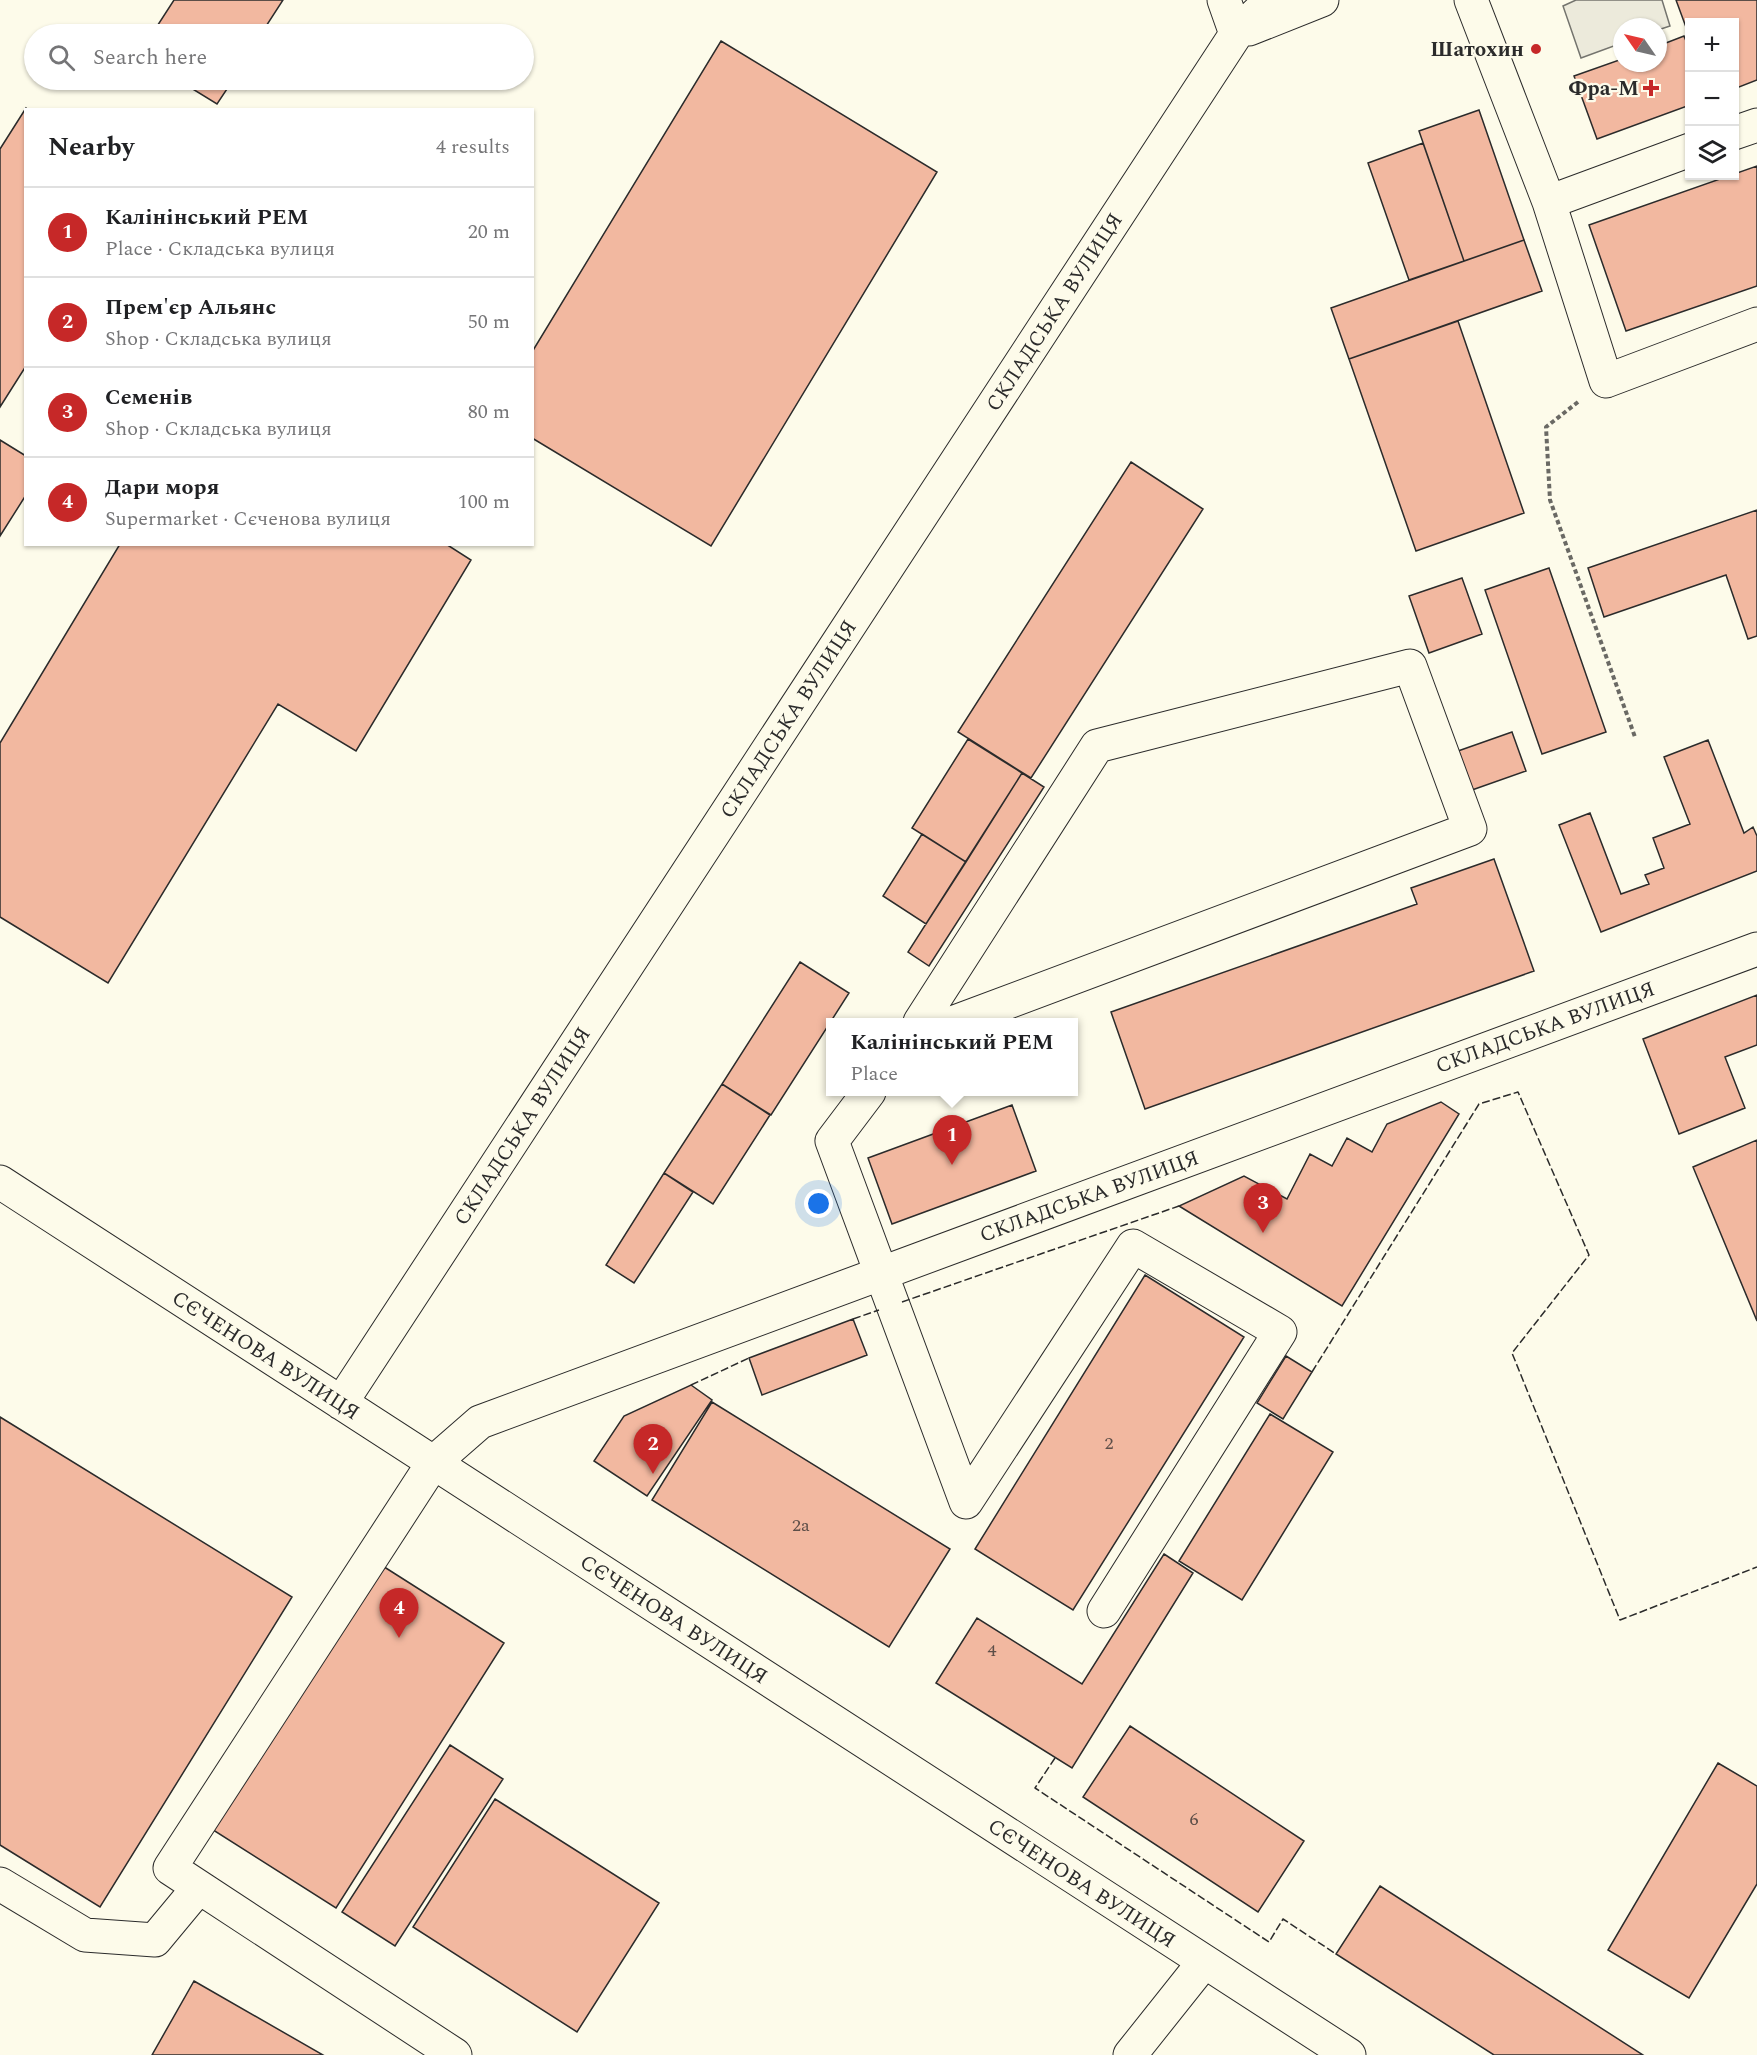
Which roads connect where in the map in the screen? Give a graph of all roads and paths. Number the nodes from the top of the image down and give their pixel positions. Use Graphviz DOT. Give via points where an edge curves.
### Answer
graph roads {
  1 [pos="1224,0"];
  2 [pos="1271,0"];
  3 [pos="1322,0"];
  4 [pos="1471,0"];
  5 [pos="1236,34"];
  6 [pos="1757,125"];
  7 [pos="1739,131"];
  8 [pos="1685,151"];
  9 [pos="1549,202"];
  10 [pos="1757,324"];
  11 [pos="1606,381"];
  12 [pos="1635,737"];
  13 [pos="1757,949"];
  14 [pos="923,1018"];
  15 [pos="968,1018"];
  16 [pos="866,1096"];
  17 [pos="0,1182"];
  18 [pos="879,1273"];
  19 [pos="341,1403"];
  20 [pos="433,1463"];
  21 [pos="1104,1611"];
  22 [pos="0,1884"];
  23 [pos="199,1887"];
  24 [pos="1204,1962"];
  25 [pos="455,2055"];
  26 [pos="1130,2055"];
  27 [pos="1349,2055"];
  1 -- 5 [label="street"];
  2 -- 5 [label="street, СКЛАДСЬКА ВУЛИЦЯ"];
  3 -- 5 [label="street"];
  4 -- 9 [label="street"];
  5 -- 19 [label="street, СКЛАДСЬКА ВУЛИЦЯ"];
  6 -- 7 [label="street"];
  8 -- 9 [label="street"];
  9 -- 11 [label="street"];
  10 -- 11 [label="street"];
  11 -- 12 [label="path" via="1546,427 1550,500"];
  13 -- 18 [label="street, СКЛАДСЬКА ВУЛИЦЯ"];
  14 -- 15 [label="street" via="1097,746 1410,666 1470,830"];
  16 -- 18 [label="street" via="832,1141"];
  17 -- 19 [label="street, СЄЧЕНОВА ВУЛИЦЯ"];
  18 -- 20 [label="street, СКЛАДСЬКА ВУЛИЦЯ" via="480,1422"];
  18 -- 21 [label="street" via="966,1502 1133,1246 1280,1332"];
  19 -- 20 [label="street, СЄЧЕНОВА ВУЛИЦЯ"];
  20 -- 23 [label="street, СКЛАДСЬКА ВУЛИЦЯ" via="170,1868"];
  20 -- 24 [label="street, СЄЧЕНОВА ВУЛИЦЯ"];
  22 -- 23 [label="street" via="85,1935 155,1940"];
  23 -- 25 [label="street"];
  24 -- 26 [label="street"];
  24 -- 27 [label="street, СЄЧЕНОВА ВУЛИЦЯ"];
}
